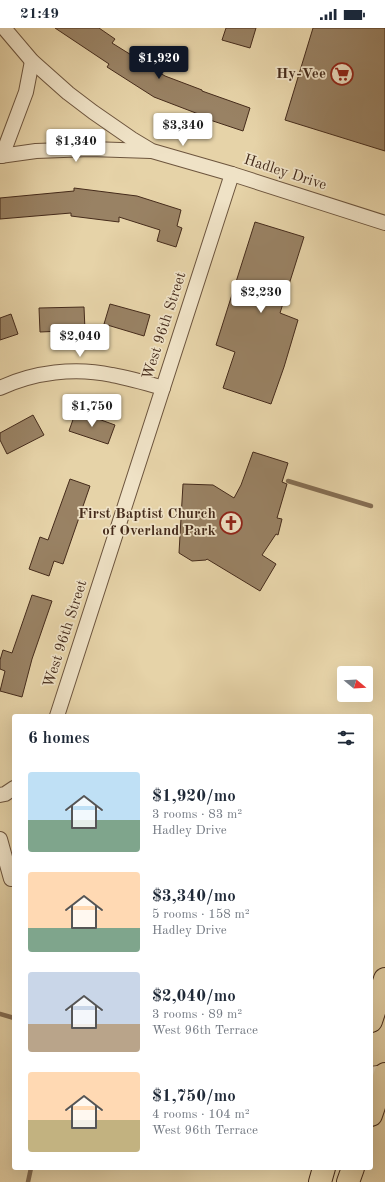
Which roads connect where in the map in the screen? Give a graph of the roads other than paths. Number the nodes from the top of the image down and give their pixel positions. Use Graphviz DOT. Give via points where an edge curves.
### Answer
graph roads {
  1 [pos="4,28"];
  2 [pos="32,61"];
  3 [pos="152,151"];
  4 [pos="1,156"];
  5 [pos="232,174"];
  6 [pos="385,223"];
  7 [pos="0,388"];
  8 [pos="163,388"];
  9 [pos="58,714"];
  10 [pos="12,789"];
  11 [pos="0,795"];
  12 [pos="0,839"];
  13 [pos="11,879"];
  14 [pos="385,979"];
  15 [pos="373,1015"];
  16 [pos="385,1073"];
  17 [pos="373,1074"];
  18 [pos="373,1109"];
  19 [pos="323,1170"];
  20 [pos="352,1170"];
  21 [pos="320,1182"];
  22 [pos="348,1182"];
  1 -- 2 [label="street, Hadley Drive"];
  2 -- 3 [label="street, Hadley Drive" via="93,112"];
  2 -- 4 [label="street" via="26,92"];
  3 -- 4 [label="street" via="90,149 36,151"];
  3 -- 5 [label="street, Hadley Drive"];
  5 -- 6 [label="street, Hadley Drive"];
  5 -- 8 [label="street, West 96th Street"];
  7 -- 8 [label="street" via="45,374 80,371 111,374"];
  8 -- 9 [label="street, West 96th Street"];
  10 -- 11 [label="street"];
  12 -- 13 [label="street"];
  14 -- 15 [label="main road"];
  16 -- 17 [label="street"];
  16 -- 18 [label="main road"];
  19 -- 21 [label="main road"];
  20 -- 22 [label="main road"];
}
